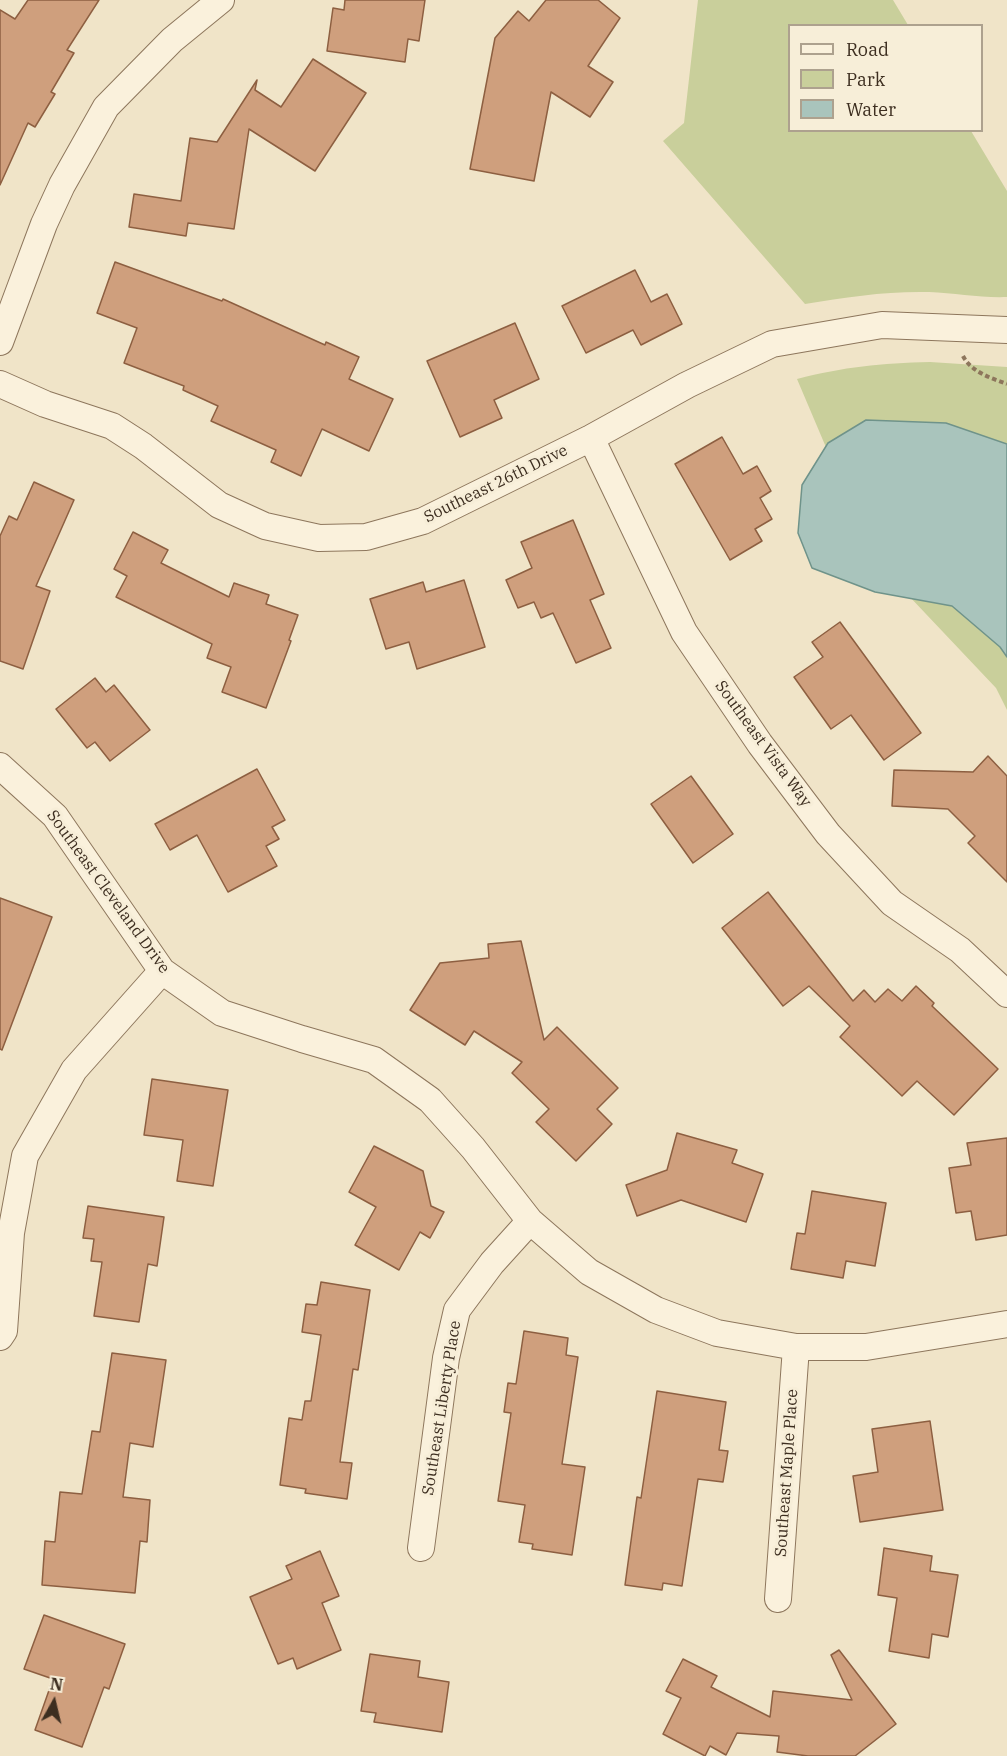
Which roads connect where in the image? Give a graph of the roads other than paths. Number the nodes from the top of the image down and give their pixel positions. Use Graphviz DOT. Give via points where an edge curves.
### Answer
graph roads {
  1 [pos="221,0"];
  2 [pos="1007,330"];
  3 [pos="0,342"];
  4 [pos="0,384"];
  5 [pos="591,438"];
  6 [pos="0,766"];
  7 [pos="162,971"];
  8 [pos="1007,994"];
  9 [pos="530,1221"];
  10 [pos="1007,1324"];
  11 [pos="0,1337"];
  12 [pos="796,1347"];
  13 [pos="421,1548"];
  14 [pos="778,1599"];
  1 -- 3 [label="street" via="172,40 106,107 44,224"];
  2 -- 5 [label="street, Southeast 26th Drive" via="882,325 771,344"];
  4 -- 5 [label="street, Southeast 26th Drive" via="112,426 219,505 265,526 319,538 366,537 423,520"];
  5 -- 8 [label="street, Southeast Vista Way" via="684,633 760,744 828,834 892,903 960,950"];
  6 -- 7 [label="street, Southeast Cleveland Drive" via="55,816"];
  7 -- 9 [label="street, Southeast Cleveland Drive" via="222,1013 374,1060 430,1100"];
  7 -- 11 [label="street" via="74,1070 25,1156 11,1233 4,1331"];
  9 -- 12 [label="street, Southeast Cleveland Drive" via="589,1272 656,1310 717,1333"];
  9 -- 13 [label="street, Southeast Liberty Place" via="457,1310 446,1358"];
  10 -- 12 [label="street, Southeast Cleveland Drive" via="866,1347"];
  12 -- 14 [label="street, Southeast Maple Place"];
}
